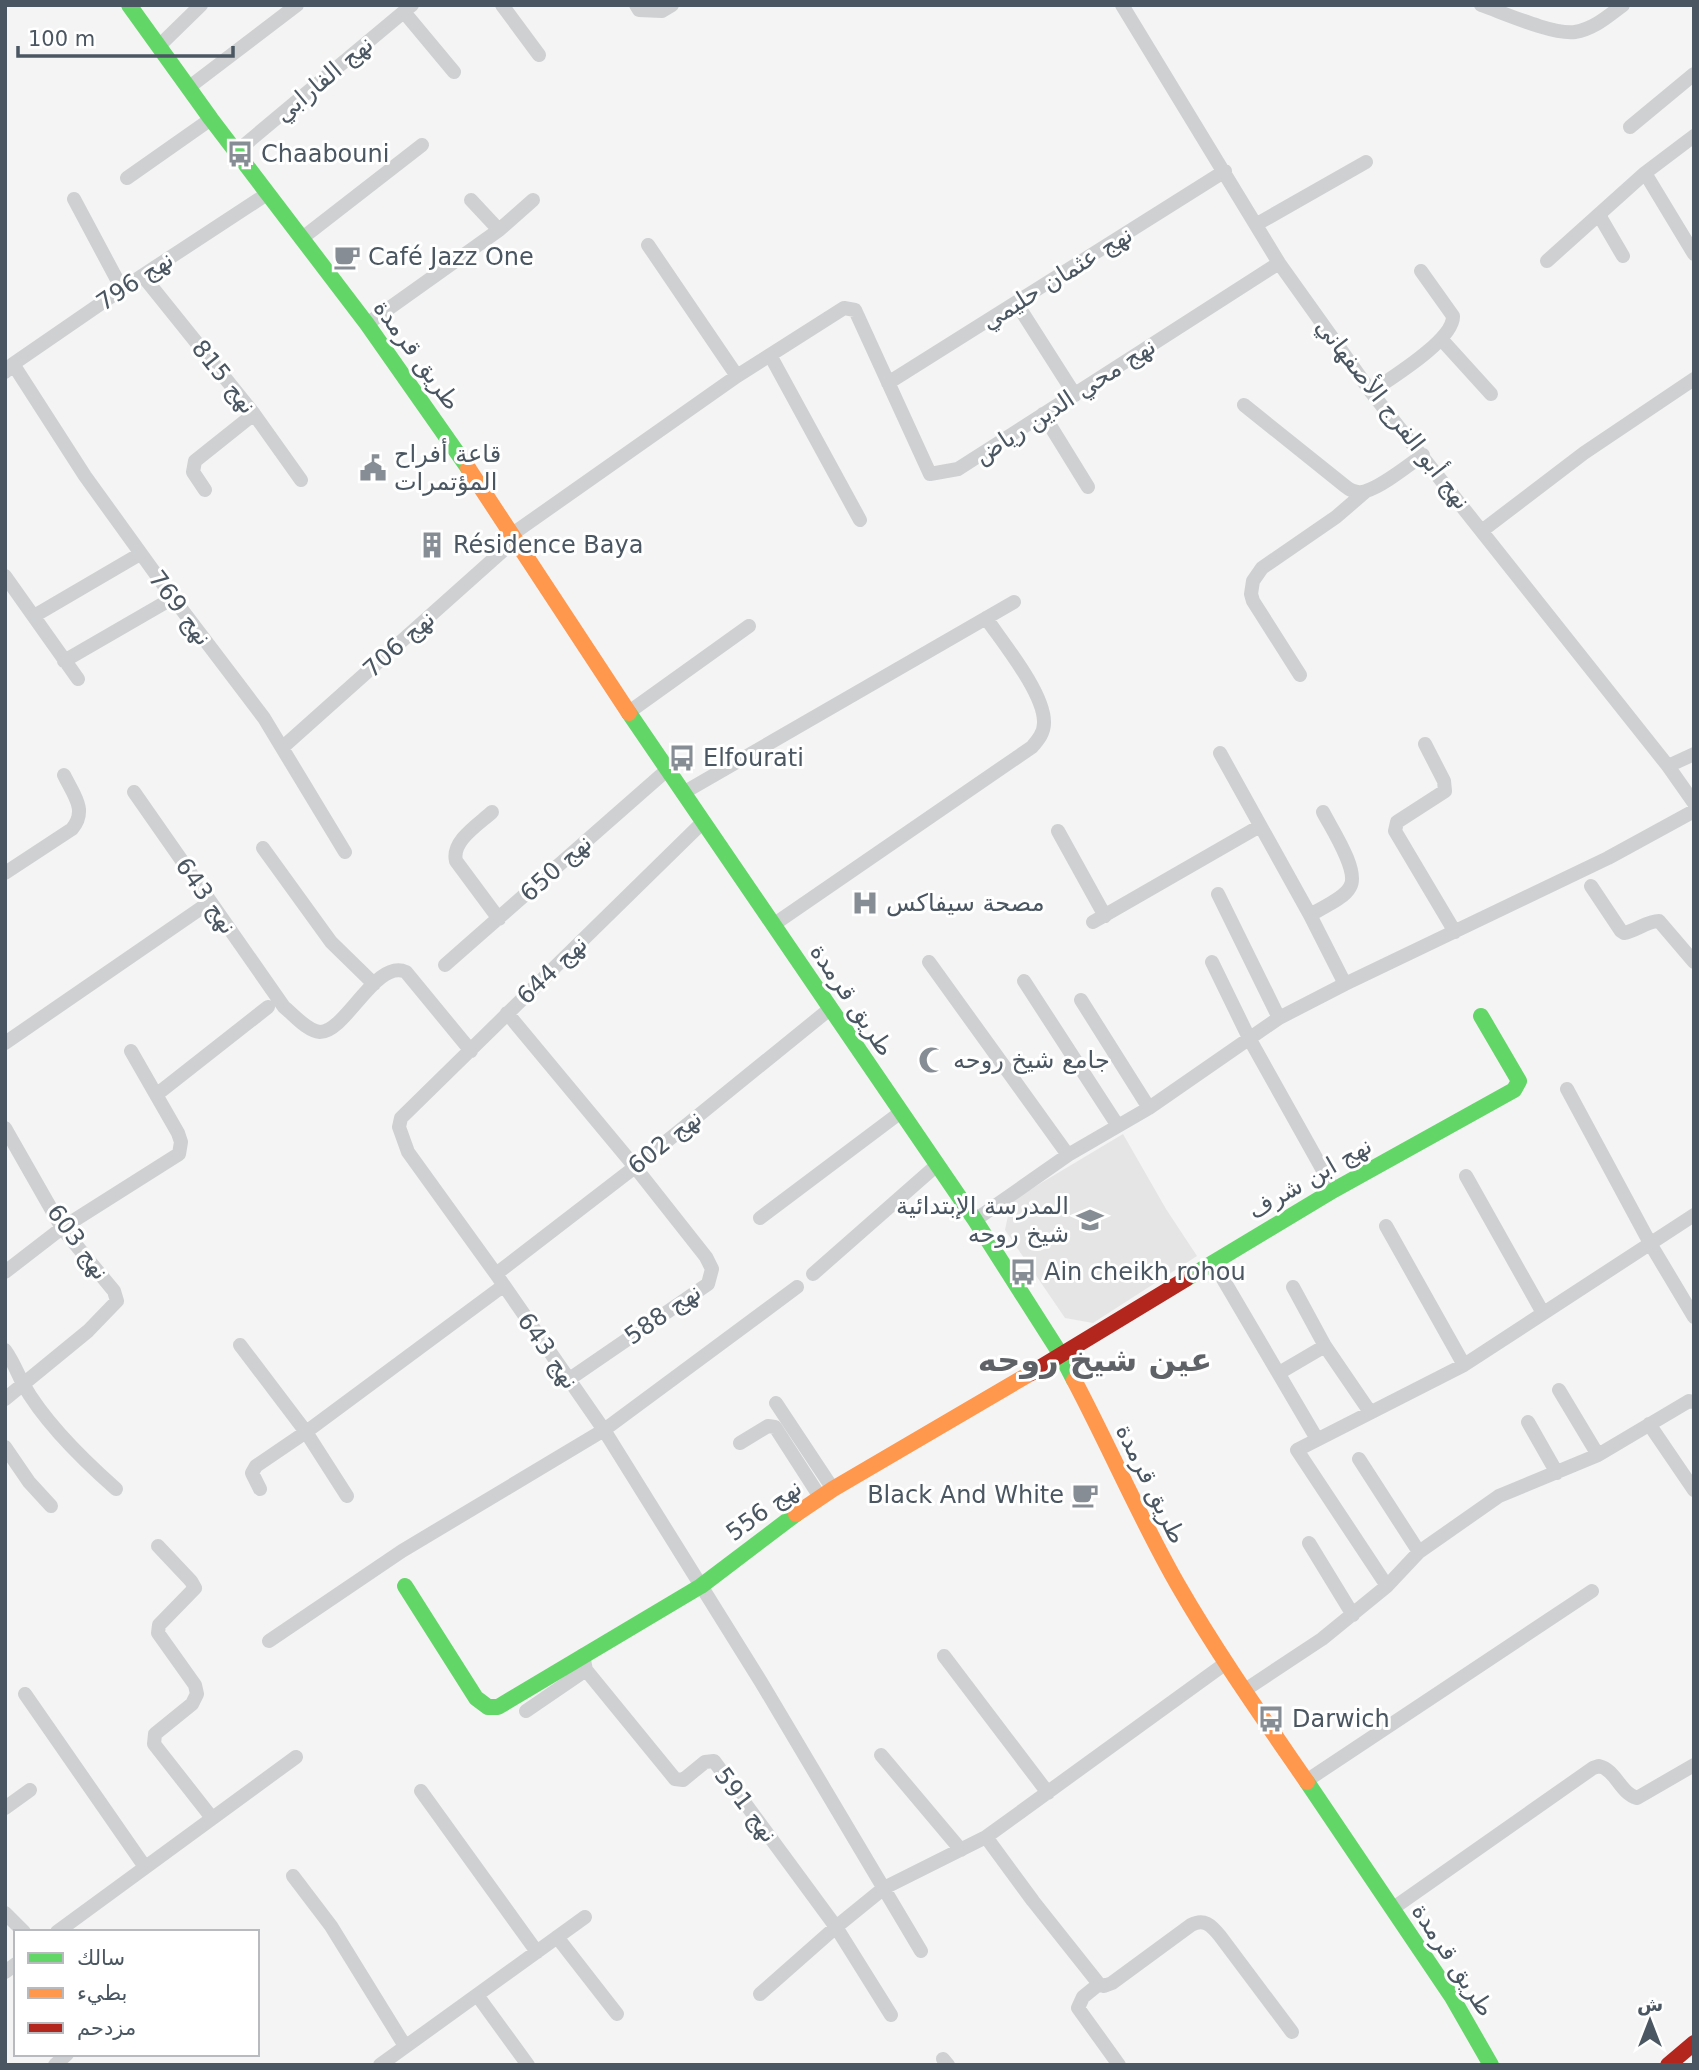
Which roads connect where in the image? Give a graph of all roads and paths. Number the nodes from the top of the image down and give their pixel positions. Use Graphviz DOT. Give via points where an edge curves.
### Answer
graph roads {
  1 [pos="129,5"];
  2 [pos="201,5"];
  3 [pos="297,5"];
  4 [pos="502,5"];
  5 [pos="636,5"];
  6 [pos="672,5"];
  7 [pos="1122,5"];
  8 [pos="1481,5"];
  9 [pos="1623,5"];
  10 [pos="408,9"];
  11 [pos="159,46"];
  12 [pos="539,55"];
  13 [pos="454,72"];
  14 [pos="1694,74"];
  15 [pos="188,88"];
  16 [pos="211,119"];
  17 [pos="1630,127"];
  18 [pos="1694,136"];
  19 [pos="422,145"];
  20 [pos="236,152"];
  21 [pos="1366,162"];
  22 [pos="1225,171"];
  23 [pos="1645,173"];
  24 [pos="127,178"];
  25 [pos="267,194"];
  26 [pos="74,198"];
  27 [pos="471,200"];
  28 [pos="533,200"];
  29 [pos="1599,215"];
  30 [pos="1257,224"];
  31 [pos="499,230"];
  32 [pos="301,239"];
  33 [pos="648,245"];
  34 [pos="1694,254"];
  35 [pos="1623,256"];
  36 [pos="1547,261"];
  37 [pos="1279,262"];
  38 [pos="1421,271"];
  39 [pos="143,276"];
  40 [pos="122,289"];
  41 [pos="1017,304"];
  42 [pos="367,324"];
  43 [pos="1442,340"];
  44 [pos="770,355"];
  45 [pos="9,368"];
  46 [pos="737,376"];
  47 [pos="1694,379"];
  48 [pos="888,383"];
  49 [pos="1371,392"];
  50 [pos="1491,394"];
  51 [pos="1075,395"];
  52 [pos="1244,405"];
  53 [pos="254,414"];
  54 [pos="1043,414"];
  55 [pos="1423,455"];
  56 [pos="301,481"];
  57 [pos="1088,487"];
  58 [pos="205,490"];
  59 [pos="1365,492"];
  60 [pos="860,520"];
  61 [pos="1483,530"];
  62 [pos="513,537"];
  63 [pos="140,554"];
  64 [pos="5,576"];
  65 [pos="173,598"];
  66 [pos="1014,602"];
  67 [pos="34,616"];
  68 [pos="986,618"];
  69 [pos="749,626"];
  70 [pos="64,661"];
  71 [pos="1300,675"];
  72 [pos="78,679"];
  73 [pos="629,712"];
  74 [pos="1425,744"];
  75 [pos="283,747"];
  76 [pos="1220,753"];
  77 [pos="1694,754"];
  78 [pos="1668,766"];
  79 [pos="667,770"];
  80 [pos="64,775"];
  81 [pos="134,792"];
  82 [pos="683,793"];
  83 [pos="1694,803"];
  84 [pos="1694,811"];
  85 [pos="492,812"];
  86 [pos="1323,812"];
  87 [pos="704,822"];
  88 [pos="1261,826"];
  89 [pos="1058,831"];
  90 [pos="263,848"];
  91 [pos="345,852"];
  92 [pos="5,873"];
  93 [pos="1591,886"];
  94 [pos="1218,894"];
  95 [pos="209,902"];
  96 [pos="1310,915"];
  97 [pos="499,919"];
  98 [pos="773,925"];
  99 [pos="1455,932"];
  100 [pos="929,962"];
  101 [pos="1212,962"];
  102 [pos="1694,962"];
  103 [pos="444,965"];
  104 [pos="1024,981"];
  105 [pos="374,984"];
  106 [pos="1345,984"];
  107 [pos="1081,1000"];
  108 [pos="268,1007"];
  109 [pos="831,1008"];
  110 [pos="508,1013"];
  111 [pos="1481,1016"];
  112 [pos="1279,1018"];
  113 [pos="1249,1038"];
  114 [pos="5,1043"];
  115 [pos="131,1051"];
  116 [pos="471,1051"];
  117 [pos="1567,1089"];
  118 [pos="156,1095"];
  119 [pos="1149,1108"];
  120 [pos="901,1112"];
  121 [pos="401,1118"];
  122 [pos="1118,1126"];
  123 [pos="5,1128"];
  124 [pos="1068,1155"];
  125 [pos="937,1165"];
  126 [pos="635,1167"];
  127 [pos="1466,1176"];
  128 [pos="1334,1190"];
  129 [pos="1694,1215"];
  130 [pos="760,1218"];
  131 [pos="975,1220"];
  132 [pos="1386,1227"];
  133 [pos="62,1228"];
  134 [pos="1651,1245"];
  135 [pos="1213,1262"];
  136 [pos="5,1272"];
  137 [pos="813,1274"];
  138 [pos="499,1280"];
  139 [pos="797,1287"];
  140 [pos="1293,1287"];
  141 [pos="1543,1313"];
  142 [pos="1694,1317"];
  143 [pos="240,1345"];
  144 [pos="1325,1346"];
  145 [pos="5,1350"];
  146 [pos="1061,1355"];
  147 [pos="1464,1365"];
  148 [pos="1279,1373"];
  149 [pos="568,1380"];
  150 [pos="23,1384"];
  151 [pos="1559,1390"];
  152 [pos="5,1399"];
  153 [pos="1694,1402"];
  154 [pos="776,1403"];
  155 [pos="1370,1412"];
  156 [pos="1528,1422"];
  157 [pos="1649,1424"];
  158 [pos="604,1430"];
  159 [pos="306,1432"];
  160 [pos="1317,1439"];
  161 [pos="740,1443"];
  162 [pos="5,1447"];
  163 [pos="1598,1455"];
  164 [pos="1359,1458"];
  165 [pos="1557,1473"];
  166 [pos="116,1489"];
  167 [pos="260,1489"];
  168 [pos="1694,1490"];
  169 [pos="826,1493"];
  170 [pos="347,1496"];
  171 [pos="51,1506"];
  172 [pos="1309,1543"];
  173 [pos="158,1546"];
  174 [pos="1419,1552"];
  175 [pos="405,1586"];
  176 [pos="701,1586"];
  177 [pos="1387,1586"];
  178 [pos="1592,1591"];
  179 [pos="1353,1615"];
  180 [pos="269,1641"];
  181 [pos="944,1656"];
  182 [pos="585,1662"];
  183 [pos="1226,1663"];
  184 [pos="1245,1690"];
  185 [pos="25,1694"];
  186 [pos="526,1711"];
  187 [pos="881,1755"];
  188 [pos="296,1757"];
  189 [pos="1694,1765"];
  190 [pos="1306,1781"];
  191 [pos="30,1790"];
  192 [pos="421,1791"];
  193 [pos="1048,1793"];
  194 [pos="5,1808"];
  195 [pos="212,1818"];
  196 [pos="986,1837"];
  197 [pos="961,1850"];
  198 [pos="145,1867"];
  199 [pos="293,1876"];
  200 [pos="884,1888"];
  201 [pos="1392,1909"];
  202 [pos="5,1913"];
  203 [pos="585,1917"];
  204 [pos="836,1927"];
  205 [pos="22,1930"];
  206 [pos="60,1930"];
  207 [pos="557,1937"];
  208 [pos="537,1951"];
  209 [pos="921,1951"];
  210 [pos="1099,1984"];
  211 [pos="760,1994"];
  212 [pos="477,1995"];
  213 [pos="617,2014"];
  214 [pos="891,2015"];
  215 [pos="1292,2032"];
  216 [pos="1694,2043"];
  217 [pos="405,2046"];
  218 [pos="1491,2061"];
  219 [pos="380,2065"];
  220 [pos="528,2065"];
  221 [pos="1119,2065"];
  222 [pos="1668,2065"];
  1 -- 11 [label="main road, طريق قرمدة"];
  2 -- 11 [label="street"];
  3 -- 15 [label="street"];
  4 -- 12 [label="street"];
  5 -- 6 [label="street" via="639,10 662,11"];
  7 -- 22 [label="street, نهج أبو الفرج الأصفهاني"];
  8 -- 9 [label="street" via="1550,29 1573,32 1593,26"];
  10 -- 13 [label="street"];
  10 -- 20 [label="street, نهج الفارابي"];
  11 -- 15 [label="main road, طريق قرمدة"];
  14 -- 17 [label="street"];
  15 -- 16 [label="main road, طريق قرمدة"];
  16 -- 20 [label="main road, طريق قرمدة"];
  16 -- 24 [label="street"];
  18 -- 23 [label="street"];
  19 -- 32 [label="street"];
  20 -- 25 [label="main road, طريق قرمدة"];
  21 -- 30 [label="street"];
  22 -- 30 [label="street, نهج أبو الفرج الأصفهاني"];
  22 -- 41 [label="street, نهج عثمان حليمي"];
  23 -- 29 [label="street"];
  23 -- 34 [label="street"];
  25 -- 32 [label="main road, طريق قرمدة"];
  25 -- 39 [label="street, نهج 796"];
  26 -- 40 [label="street"];
  27 -- 31 [label="street"];
  28 -- 31 [label="street"];
  29 -- 35 [label="street"];
  29 -- 36 [label="street"];
  30 -- 37 [label="street, نهج أبو الفرج الأصفهاني"];
  31 -- 42 [label="street"];
  32 -- 42 [label="main road, طريق قرمدة"];
  33 -- 46 [label="street"];
  37 -- 49 [label="street, نهج أبو الفرج الأصفهاني"];
  37 -- 51 [label="street, نهج محي الدين رياض"];
  38 -- 43 [label="street" via="1453,316 1454,323"];
  39 -- 40 [label="street, نهج 796"];
  39 -- 53 [label="street, نهج 815"];
  40 -- 45 [label="street, نهج 796"];
  41 -- 48 [label="street, نهج عثمان حليمي"];
  41 -- 51 [label="street"];
  42 -- 62 [label="main road, طريق قرمدة"];
  43 -- 49 [label="street"];
  43 -- 50 [label="street"];
  44 -- 46 [label="street, نهج 706"];
  44 -- 48 [label="street, نهج 706" via="849,307 855,310"];
  44 -- 60 [label="street"];
  45 -- 63 [label="street, نهج 769"];
  46 -- 62 [label="street, نهج 706"];
  47 -- 61 [label="street" via="1584,453"];
  48 -- 54 [label="street, نهج محي الدين رياض" via="930,474 958,469"];
  49 -- 55 [label="street, نهج أبو الفرج الأصفهاني"];
  51 -- 54 [label="street, نهج محي الدين رياض"];
  52 -- 59 [label="street" via="1345,486"];
  53 -- 56 [label="street, نهج 815"];
  53 -- 58 [label="street" via="195,461 193,472"];
  54 -- 57 [label="street"];
  55 -- 59 [label="street"];
  55 -- 61 [label="street, نهج أبو الفرج الأصفهاني"];
  59 -- 71 [label="street" via="1262,568 1253,581 1253,601"];
  61 -- 78 [label="street, نهج أبو الفرج الأصفهاني"];
  62 -- 73 [label="main road, طريق قرمدة"];
  62 -- 75 [label="street, نهج 706"];
  63 -- 65 [label="street, نهج 769"];
  63 -- 67 [label="street"];
  64 -- 67 [label="street"];
  65 -- 70 [label="street"];
  65 -- 75 [label="street, نهج 769"];
  66 -- 68 [label="street"];
  67 -- 70 [label="street"];
  68 -- 82 [label="street"];
  68 -- 98 [label="street" via="1039,697 1042,736"];
  69 -- 73 [label="street"];
  70 -- 72 [label="street"];
  73 -- 79 [label="main road, طريق قرمدة"];
  74 -- 99 [label="street" via="1445,791 1397,822 1395,831"];
  75 -- 91 [label="street, نهج 769"];
  76 -- 88 [label="street"];
  77 -- 78 [label="street"];
  78 -- 83 [label="street, نهج أبو الفرج الأصفهاني"];
  79 -- 82 [label="main road, طريق قرمدة"];
  79 -- 97 [label="street, نهج 650"];
  80 -- 92 [label="street" via="81,810 79,821"];
  81 -- 95 [label="street, نهج 643"];
  82 -- 87 [label="main road, طريق قرمدة"];
  84 -- 99 [label="street"];
  85 -- 97 [label="street" via="458,844 454,856"];
  86 -- 96 [label="street" via="1352,868 1353,881 1346,892"];
  87 -- 98 [label="main road, طريق قرمدة"];
  87 -- 110 [label="street, نهج 644"];
  88 -- 89 [label="street" via="1099,919"];
  88 -- 96 [label="street"];
  90 -- 105 [label="street" via="331,942"];
  93 -- 102 [label="street" via="1621,931 1660,921"];
  94 -- 112 [label="street"];
  95 -- 105 [label="street, نهج 643" via="284,1007 318,1032 331,1028"];
  95 -- 114 [label="street"];
  96 -- 106 [label="street"];
  97 -- 103 [label="street, نهج 650"];
  98 -- 109 [label="main road, طريق قرمدة"];
  99 -- 106 [label="street"];
  100 -- 124 [label="street"];
  101 -- 113 [label="street"];
  104 -- 122 [label="street"];
  105 -- 116 [label="street" via="393,969 406,972"];
  106 -- 112 [label="street"];
  107 -- 119 [label="street"];
  108 -- 118 [label="street"];
  109 -- 120 [label="main road, طريق قرمدة"];
  109 -- 126 [label="street, نهج 602"];
  110 -- 116 [label="street, نهج 644"];
  110 -- 126 [label="street"];
  111 -- 128 [label="main road, نهج ابن شرف" via="1519,1081 1514,1090"];
  112 -- 113 [label="street"];
  113 -- 119 [label="street"];
  113 -- 128 [label="street"];
  115 -- 118 [label="street"];
  116 -- 121 [label="street, نهج 644"];
  117 -- 134 [label="street"];
  118 -- 133 [label="street" via="178,1133 179,1154"];
  119 -- 122 [label="street"];
  120 -- 125 [label="main road, طريق قرمدة"];
  120 -- 130 [label="street"];
  121 -- 138 [label="street, نهج 643" via="408,1152"];
  122 -- 124 [label="street"];
  123 -- 133 [label="street, نهج 603"];
  124 -- 131 [label="street"];
  125 -- 131 [label="main road, طريق قرمدة"];
  125 -- 137 [label="street"];
  126 -- 138 [label="street, نهج 602"];
  126 -- 149 [label="street, نهج 588" via="706,1256 712,1277"];
  127 -- 141 [label="street"];
  128 -- 135 [label="main road, نهج ابن شرف"];
  129 -- 134 [label="street"];
  131 -- 146 [label="main road, طريق قرمدة"];
  132 -- 147 [label="street"];
  133 -- 136 [label="street"];
  133 -- 150 [label="street, نهج 603" via="117,1301"];
  134 -- 141 [label="street"];
  134 -- 142 [label="street"];
  135 -- 146 [label="main road, نهج ابن شرف"];
  135 -- 148 [label="street"];
  138 -- 149 [label="street, نهج 643"];
  138 -- 159 [label="street, نهج 602"];
  139 -- 158 [label="street"];
  140 -- 144 [label="street"];
  141 -- 147 [label="street"];
  143 -- 159 [label="street"];
  144 -- 148 [label="street"];
  144 -- 155 [label="street"];
  145 -- 150 [label="street"];
  146 -- 169 [label="main road, نهج 556"];
  146 -- 183 [label="main road, طريق قرمدة" via="1178,1587"];
  147 -- 155 [label="street"];
  148 -- 160 [label="street"];
  149 -- 158 [label="street, نهج 643"];
  150 -- 152 [label="street, نهج 603"];
  150 -- 166 [label="street" via="57,1430"];
  151 -- 163 [label="street"];
  153 -- 157 [label="street"];
  154 -- 169 [label="street"];
  155 -- 160 [label="street"];
  156 -- 165 [label="street"];
  157 -- 163 [label="street"];
  157 -- 168 [label="street"];
  158 -- 176 [label="street, نهج 643"];
  158 -- 180 [label="street" via="402,1551"];
  159 -- 167 [label="street, نهج 602" via="252,1470"];
  159 -- 170 [label="street"];
  160 -- 177 [label="street" via="1297,1450"];
  161 -- 169 [label="street" via="768,1426 775,1427"];
  162 -- 171 [label="street"];
  163 -- 165 [label="street"];
  164 -- 174 [label="street"];
  165 -- 174 [label="street" via="1499,1496"];
  169 -- 176 [label="main road, نهج 556"];
  172 -- 179 [label="street"];
  173 -- 195 [label="street" via="195,1588 159,1625 158,1633 197,1694 192,1704 155,1734 154,1744"];
  174 -- 177 [label="street"];
  175 -- 182 [label="main road, نهج 556" via="476,1698 488,1707 498,1707"];
  176 -- 182 [label="main road, نهج 556"];
  176 -- 200 [label="street, نهج 643"];
  177 -- 179 [label="street"];
  178 -- 190 [label="street"];
  179 -- 184 [label="street"];
  181 -- 193 [label="street"];
  182 -- 186 [label="street"];
  182 -- 204 [label="street, نهج 591" via="674,1779 683,1780 705,1762 714,1761"];
  183 -- 184 [label="main road, طريق قرمدة"];
  183 -- 193 [label="street"];
  184 -- 190 [label="main road, طريق قرمدة"];
  185 -- 198 [label="street"];
  187 -- 197 [label="street"];
  188 -- 195 [label="street"];
  189 -- 201 [label="street" via="1637,1798 1608,1769 1593,1768"];
  190 -- 201 [label="main road, طريق قرمدة"];
  191 -- 194 [label="street"];
  192 -- 208 [label="street"];
  193 -- 196 [label="street"];
  195 -- 198 [label="street"];
  196 -- 197 [label="street"];
  196 -- 210 [label="street"];
  197 -- 200 [label="street"];
  198 -- 206 [label="street"];
  199 -- 217 [label="street" via="331,1926"];
  200 -- 204 [label="street"];
  200 -- 209 [label="street, نهج 643"];
  201 -- 218 [label="main road, طريق قرمدة"];
  202 -- 205 [label="street"];
  203 -- 207 [label="street"];
  204 -- 211 [label="street"];
  204 -- 214 [label="street, نهج 591"];
  207 -- 208 [label="street"];
  207 -- 213 [label="street"];
  208 -- 212 [label="street"];
  210 -- 215 [label="street" via="1112,1983 1202,1921 1220,1936"];
  210 -- 221 [label="street" via="1078,2008"];
  212 -- 217 [label="street"];
  212 -- 220 [label="street"];
  216 -- 222 [label="main road"];
  217 -- 219 [label="street"];
}
